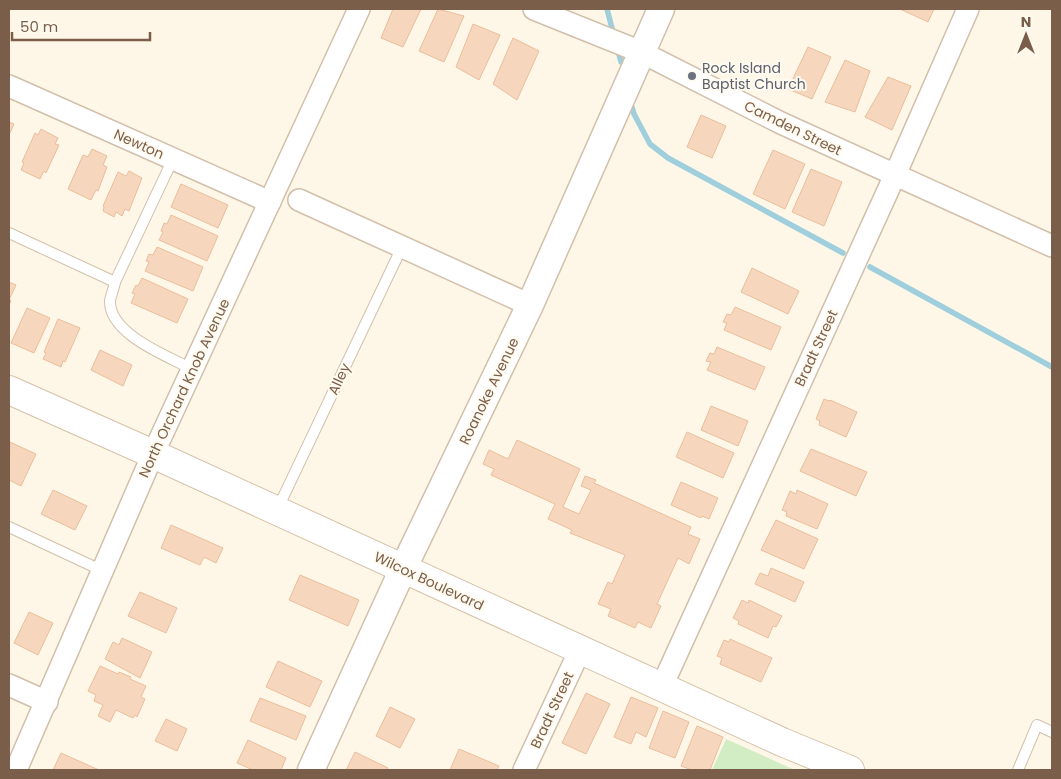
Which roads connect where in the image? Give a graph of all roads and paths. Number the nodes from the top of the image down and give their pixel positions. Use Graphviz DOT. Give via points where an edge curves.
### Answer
graph roads {
  1 [pos="359,9"];
  2 [pos="534,9"];
  3 [pos="661,9"];
  4 [pos="968,9"];
  5 [pos="641,52"];
  6 [pos="9,86"];
  7 [pos="173,159"];
  8 [pos="895,175"];
  9 [pos="299,200"];
  10 [pos="270,202"];
  11 [pos="9,233"];
  12 [pos="1052,246"];
  13 [pos="402,247"];
  14 [pos="115,282"];
  15 [pos="530,305"];
  16 [pos="192,369"];
  17 [pos="9,390"];
  18 [pos="153,454"];
  19 [pos="276,511"];
  20 [pos="9,527"];
  21 [pos="403,569"];
  22 [pos="103,571"];
  23 [pos="580,650"];
  24 [pos="9,685"];
  25 [pos="662,686"];
  26 [pos="47,702"];
  27 [pos="1052,732"];
  28 [pos="16,770"];
  29 [pos="311,770"];
  30 [pos="524,770"];
  31 [pos="850,770"];
  32 [pos="1019,770"];
  1 -- 10 [label="street, North Orchard Knob Avenue"];
  2 -- 5 [label="street, Camden Street"];
  3 -- 5 [label="street, Roanoke Avenue"];
  4 -- 8 [label="street, Bradt Street"];
  5 -- 8 [label="street, Camden Street" via="781,123"];
  5 -- 15 [label="street, Roanoke Avenue"];
  6 -- 7 [label="street, Newton"];
  7 -- 10 [label="street, Newton"];
  7 -- 14 [label="lane"];
  8 -- 12 [label="street, Camden Street"];
  8 -- 25 [label="street, Bradt Street"];
  9 -- 13 [label="street"];
  10 -- 16 [label="street, North Orchard Knob Avenue"];
  11 -- 14 [label="lane"];
  13 -- 15 [label="street"];
  13 -- 19 [label="lane, Alley"];
  14 -- 16 [label="lane" via="110,301 114,319 130,336"];
  15 -- 21 [label="street, Roanoke Avenue"];
  16 -- 18 [label="street, North Orchard Knob Avenue"];
  17 -- 18 [label="main road, Wilcox Boulevard"];
  18 -- 19 [label="main road, Wilcox Boulevard"];
  18 -- 22 [label="street, North Orchard Knob Avenue"];
  19 -- 21 [label="main road, Wilcox Boulevard"];
  20 -- 22 [label="lane"];
  21 -- 23 [label="main road, Wilcox Boulevard"];
  21 -- 29 [label="street, Roanoke Avenue"];
  22 -- 26 [label="street, North Orchard Knob Avenue"];
  23 -- 25 [label="main road, Wilcox Boulevard"];
  23 -- 30 [label="street, Bradt Street"];
  24 -- 26 [label="street"];
  25 -- 31 [label="main road, Wilcox Boulevard"];
  26 -- 28 [label="street, North Orchard Knob Avenue"];
  27 -- 32 [label="lane" via="1037,724"];
}
